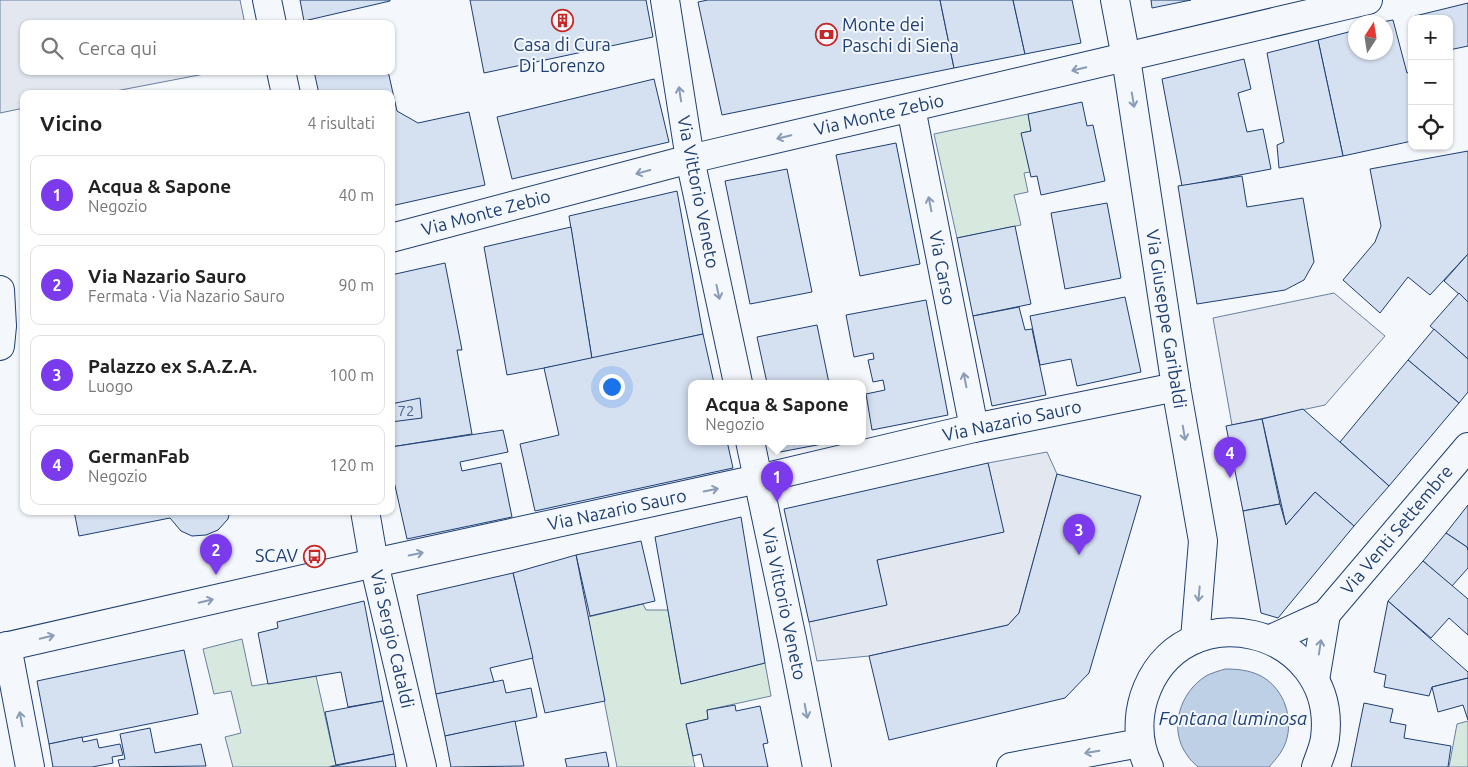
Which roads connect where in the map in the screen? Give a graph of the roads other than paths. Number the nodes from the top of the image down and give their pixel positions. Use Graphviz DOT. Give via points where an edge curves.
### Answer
graph roads {
  1 [pos="267,0"];
  2 [pos="665,0"];
  3 [pos="1115,0"];
  4 [pos="1368,0"];
  5 [pos="271,20"];
  6 [pos="1126,58"];
  7 [pos="282,75"];
  8 [pos="285,90"];
  9 [pos="911,108"];
  10 [pos="690,159"];
  11 [pos="395,237"];
  12 [pos="0,290"];
  13 [pos="0,344"];
  14 [pos="737,380"];
  15 [pos="1176,387"];
  16 [pos="974,428"];
  17 [pos="751,445"];
  18 [pos="1468,447"];
  19 [pos="758,479"];
  20 [pos="366,515"];
  21 [pos="374,563"];
  22 [pos="1326,614"];
  23 [pos="1195,639"];
  24 [pos="1270,639"];
  25 [pos="4,647"];
  26 [pos="1315,680"];
  27 [pos="1145,755"];
  28 [pos="30,767"];
  29 [pos="422,767"];
  30 [pos="816,767"];
  31 [pos="1011,767"];
  32 [pos="1316,767"];
  1 -- 5 [label="street"];
  10 -- 2 [label="street, Via Vittorio Veneto, one-way"];
  3 -- 6 [label="street, Via Giuseppe Garibaldi"];
  4 -- 6 [label="street, Via Monte Zebio"];
  6 -- 9 [label="street, Via Monte Zebio, one-way"];
  6 -- 15 [label="street, Via Giuseppe Garibaldi, one-way"];
  7 -- 8 [label="street"];
  9 -- 10 [label="street, Via Monte Zebio, one-way"];
  16 -- 9 [label="street, Via Carso, one-way"];
  10 -- 11 [label="street, Via Monte Zebio, one-way"];
  10 -- 14 [label="street, Via Vittorio Veneto, one-way"];
  12 -- 13 [label="street"];
  15 -- 16 [label="street, Via Nazario Sauro"];
  15 -- 23 [label="street, Via Giuseppe Garibaldi, one-way" via="1203,542"];
  16 -- 19 [label="street, Via Nazario Sauro"];
  17 -- 19 [label="street, Via Vittorio Veneto"];
  18 -- 22 [label="street, Via Venti Settembre"];
  21 -- 19 [label="street, Via Nazario Sauro, one-way"];
  19 -- 30 [label="street, Via Vittorio Veneto, one-way"];
  20 -- 21 [label="street, Via Sergio Cataldi"];
  25 -- 21 [label="street, Via Nazario Sauro, one-way"];
  21 -- 29 [label="street, Via Sergio Cataldi"];
  22 -- 24 [label="street, Via Venti Settembre"];
  26 -- 22 [label="street, one-way"];
  23 -- 24 [label="street" via="1220,632 1246,632"];
  23 -- 27 [label="street" via="1168,656 1149,682 1140,712"];
  24 -- 26 [label="street" via="1296,656"];
  28 -- 25 [label="street, one-way"];
  26 -- 32 [label="street" via="1325,708 1326,738"];
  27 -- 31 [label="street, one-way"];
}
